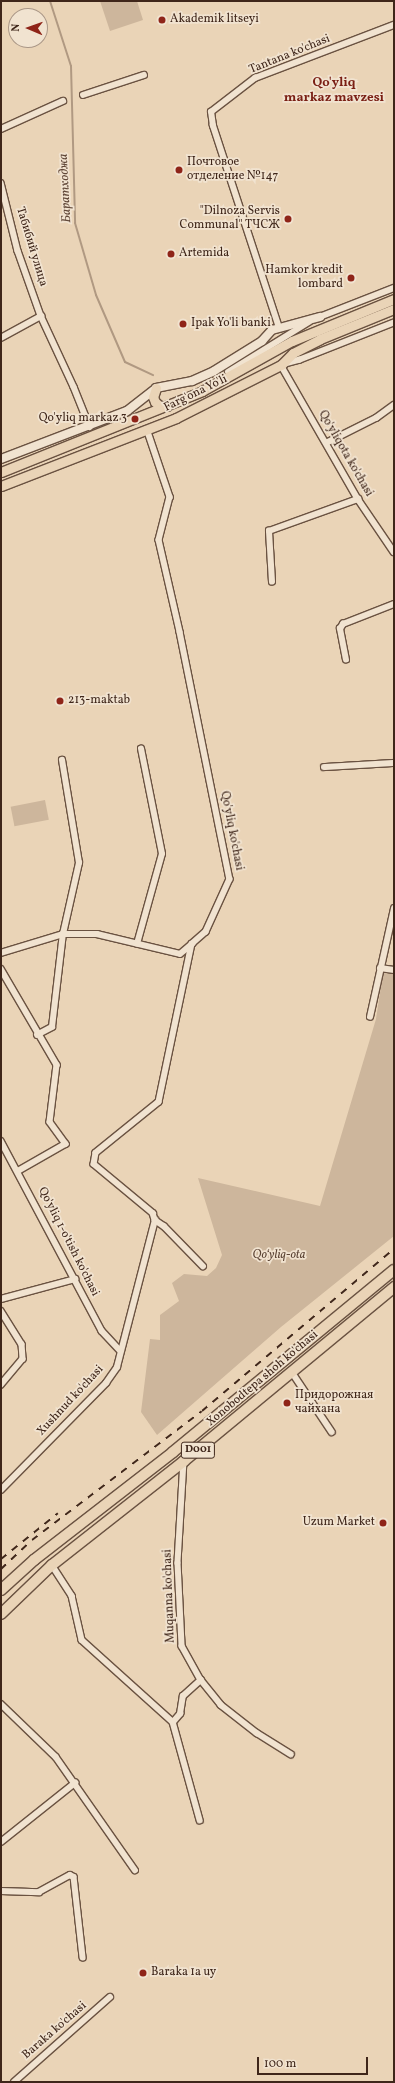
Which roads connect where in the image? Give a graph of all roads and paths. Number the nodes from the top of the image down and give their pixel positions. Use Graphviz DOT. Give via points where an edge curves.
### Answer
graph roads {
  1 [pos="394,25"];
  2 [pos="144,75"];
  3 [pos="83,95"];
  4 [pos="64,102"];
  5 [pos="1,129"];
  6 [pos="1,183"];
  7 [pos="394,288"];
  8 [pos="394,299"];
  9 [pos="394,309"];
  10 [pos="41,316"];
  11 [pos="320,317"];
  12 [pos="394,323"];
  13 [pos="279,328"];
  14 [pos="1,338"];
  15 [pos="281,365"];
  16 [pos="156,388"];
  17 [pos="202,391"];
  18 [pos="394,405"];
  19 [pos="167,406"];
  20 [pos="90,426"];
  21 [pos="147,429"];
  22 [pos="326,443"];
  23 [pos="1,459"];
  24 [pos="1,472"];
  25 [pos="1,486"];
  26 [pos="358,499"];
  27 [pos="394,552"];
  28 [pos="272,582"];
  29 [pos="394,604"];
  30 [pos="346,660"];
  31 [pos="142,749"];
  32 [pos="62,760"];
  33 [pos="394,763"];
  34 [pos="324,767"];
  35 [pos="394,909"];
  36 [pos="63,934"];
  37 [pos="137,944"];
  38 [pos="192,944"];
  39 [pos="1,952"];
  40 [pos="380,968"];
  41 [pos="1,969"];
  42 [pos="394,970"];
  43 [pos="370,1017"];
  44 [pos="37,1035"];
  45 [pos="1,1140"];
  46 [pos="19,1171"];
  47 [pos="156,1221"];
  48 [pos="203,1266"];
  49 [pos="394,1270"];
  50 [pos="75,1279"];
  51 [pos="394,1287"];
  52 [pos="1,1300"];
  53 [pos="1,1310"];
  54 [pos="120,1350"];
  55 [pos="284,1361"];
  56 [pos="292,1372"];
  57 [pos="1,1385"];
  58 [pos="332,1432"];
  59 [pos="184,1461"];
  60 [pos="1,1490"];
  61 [pos="52,1565"];
  62 [pos="1,1590"];
  63 [pos="1,1614"];
  64 [pos="201,1680"];
  65 [pos="1,1704"];
  66 [pos="173,1722"];
  67 [pos="291,1754"];
  68 [pos="75,1783"];
  69 [pos="200,1820"];
  70 [pos="1,1842"];
  71 [pos="135,1870"];
  72 [pos="1,1891"];
  73 [pos="84,1957"];
  74 [pos="110,1997"];
  75 [pos="14,2082"];
  1 -- 13 [label="street, Tantana ko'chasi" via="255,78 211,112 213,126"];
  2 -- 3 [label="street"];
  4 -- 5 [label="street"];
  6 -- 10 [label="street, Табибий улица" via="18,252"];
  7 -- 11 [label="street"];
  8 -- 17 [label="main road, Farg'ona Yo'li" via="292,341"];
  9 -- 15 [label="main road, Farg'ona Yo'li" via="320,339 293,353"];
  10 -- 14 [label="street"];
  10 -- 20 [label="street, Табибий улица"];
  11 -- 13 [label="street"];
  11 -- 17 [label="street" via="278,339"];
  12 -- 15 [label="street"];
  13 -- 16 [label="street" via="201,377"];
  15 -- 21 [label="main road, Farg'ona Yo'li" via="176,418"];
  15 -- 22 [label="street, Qo'yliqota ko'chasi"];
  16 -- 19 [label="main road" via="153,397 155,402 160,406"];
  16 -- 20 [label="street" via="132,408"];
  17 -- 19 [label="main road, Farg'ona Yo'li"];
  18 -- 22 [label="street" via="376,418"];
  19 -- 24 [label="main road, Farg'ona Yo'li"];
  20 -- 23 [label="street"];
  21 -- 25 [label="main road, Farg'ona Yo'li"];
  21 -- 38 [label="street, Qo'yliq ko'chasi" via="170,497 158,540 180,632 230,879 206,932"];
  22 -- 26 [label="street, Qo'yliqota ko'chasi"];
  26 -- 27 [label="street, Qo'yliqota ko'chasi"];
  26 -- 28 [label="street" via="269,531"];
  29 -- 30 [label="street" via="343,624 340,629"];
  31 -- 37 [label="street" via="162,854"];
  32 -- 36 [label="street" via="79,863"];
  33 -- 34 [label="street"];
  35 -- 40 [label="street"];
  36 -- 37 [label="street" via="97,934"];
  36 -- 39 [label="street"];
  36 -- 44 [label="street" via="52,1027"];
  37 -- 38 [label="street, Qo'yliq ko'chasi" via="180,954"];
  38 -- 47 [label="street" via="159,1102 96,1153 94,1164 153,1213"];
  40 -- 42 [label="street"];
  40 -- 43 [label="street"];
  41 -- 44 [label="street"];
  44 -- 46 [label="street" via="57,1065 50,1122 66,1144"];
  45 -- 46 [label="street, Qo'yliq 1-o'tish ko'chasi"];
  46 -- 50 [label="street, Qo'yliq 1-o'tish ko'chasi"];
  47 -- 48 [label="street"];
  47 -- 54 [label="street, Xushnud ko'chasi"];
  49 -- 55 [label="highway, Xonobodtepa shoh ko'chasi / D001"];
  50 -- 52 [label="street"];
  50 -- 54 [label="street, Qo'yliq 1-o'tish ko'chasi" via="102,1331"];
  51 -- 56 [label="highway, Xonobodtepa shoh ko'chasi / D001"];
  53 -- 57 [label="street" via="22,1344 23,1359"];
  54 -- 60 [label="street, Xushnud ko'chasi" via="117,1367 106,1383"];
  55 -- 56 [label="highway"];
  55 -- 62 [label="highway, Xonobodtepa shoh ko'chasi / D001" via="167,1457 34,1560"];
  56 -- 58 [label="street"];
  56 -- 59 [label="highway, Xonobodtepa shoh ko'chasi / D001"];
  59 -- 61 [label="highway, Xonobodtepa shoh ko'chasi / D001"];
  59 -- 64 [label="street, Muqanna ko'chasi" via="178,1563 182,1646"];
  61 -- 63 [label="highway, Xonobodtepa shoh ko'chasi / D001"];
  61 -- 66 [label="street" via="72,1596 82,1640"];
  64 -- 66 [label="street" via="183,1696 180,1714"];
  64 -- 67 [label="street, Muqanna ko'chasi" via="222,1705 257,1733"];
  65 -- 68 [label="street" via="56,1757"];
  66 -- 69 [label="street"];
  68 -- 70 [label="street"];
  68 -- 71 [label="street"];
  72 -- 73 [label="street" via="39,1892 70,1875 74,1877"];
  74 -- 75 [label="street, Baraka ko'chasi"];
}
